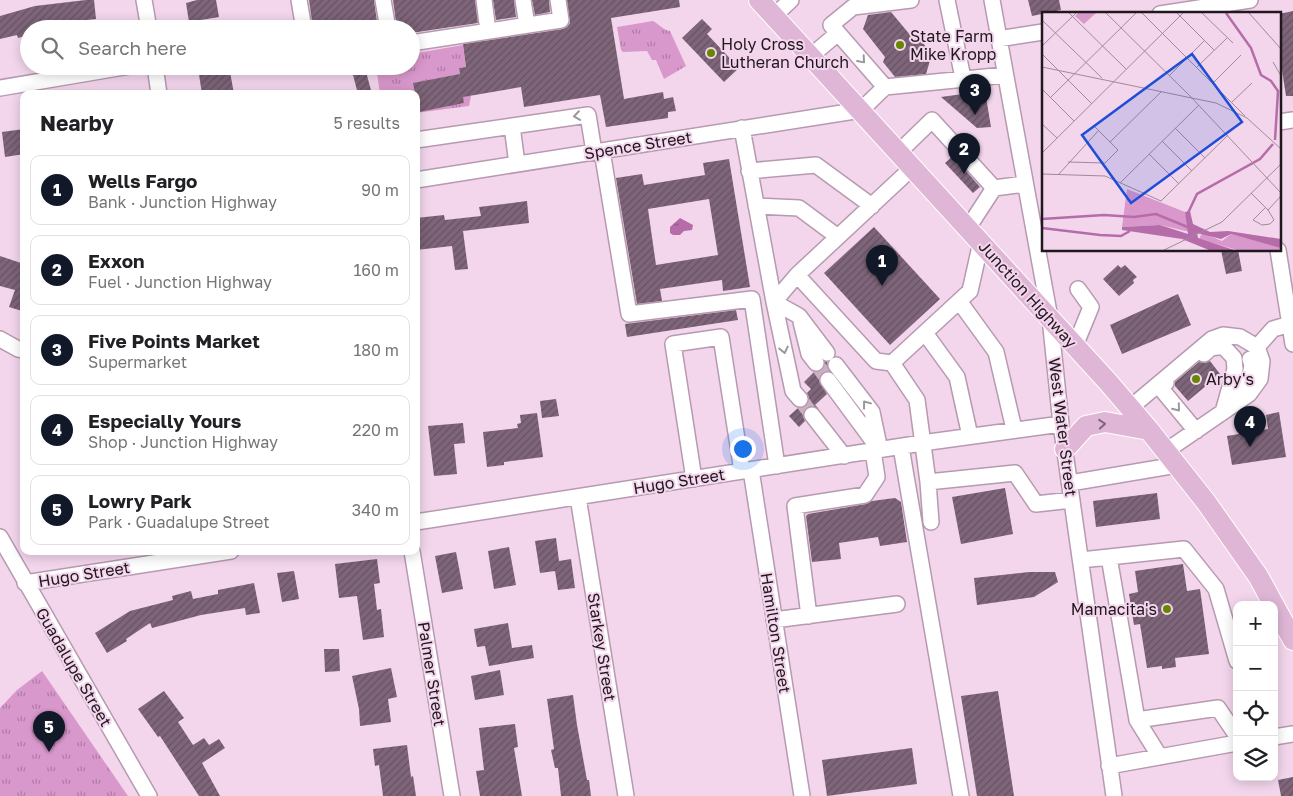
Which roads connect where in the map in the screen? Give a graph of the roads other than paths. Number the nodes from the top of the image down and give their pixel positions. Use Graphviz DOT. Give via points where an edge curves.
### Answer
graph roads {
  1 [pos="144,0"];
  2 [pos="300,0"];
  3 [pos="383,0"];
  4 [pos="484,0"];
  5 [pos="523,0"];
  6 [pos="558,0"];
  7 [pos="759,0"];
  8 [pos="791,0"];
  9 [pos="911,0"];
  10 [pos="947,0"];
  11 [pos="992,0"];
  12 [pos="1242,4"];
  13 [pos="1176,12"];
  14 [pos="774,16"];
  15 [pos="147,20"];
  16 [pos="303,20"];
  17 [pos="386,20"];
  18 [pos="527,25"];
  19 [pos="488,31"];
  20 [pos="1042,32"];
  21 [pos="838,33"];
  22 [pos="998,39"];
  23 [pos="420,42"];
  24 [pos="811,56"];
  25 [pos="77,75"];
  26 [pos="156,75"];
  27 [pos="1005,75"];
  28 [pos="963,78"];
  29 [pos="885,87"];
  30 [pos="0,88"];
  31 [pos="158,90"];
  32 [pos="860,110"];
  33 [pos="1293,120"];
  34 [pos="1280,122"];
  35 [pos="512,126"];
  36 [pos="742,128"];
  37 [pos="420,139"];
  38 [pos="598,151"];
  39 [pos="899,152"];
  40 [pos="517,164"];
  41 [pos="913,167"];
  42 [pos="749,170"];
  43 [pos="420,179"];
  44 [pos="1025,184"];
  45 [pos="994,188"];
  46 [pos="756,206"];
  47 [pos="872,206"];
  48 [pos="1037,211"];
  49 [pos="974,235"];
  50 [pos="838,238"];
  51 [pos="1278,251"];
  52 [pos="797,276"];
  53 [pos="1078,289"];
  54 [pos="959,301"];
  55 [pos="774,302"];
  56 [pos="799,316"];
  57 [pos="1050,318"];
  58 [pos="925,333"];
  59 [pos="1292,336"];
  60 [pos="2,344"];
  61 [pos="1075,346"];
  62 [pos="1256,347"];
  63 [pos="20,349"];
  64 [pos="760,351"];
  65 [pos="816,363"];
  66 [pos="892,363"];
  67 [pos="828,380"];
  68 [pos="1158,385"];
  69 [pos="800,399"];
  70 [pos="1130,408"];
  71 [pos="1224,412"];
  72 [pos="812,415"];
  73 [pos="1061,424"];
  74 [pos="1014,429"];
  75 [pos="1149,430"];
  76 [pos="1196,431"];
  77 [pos="970,436"];
  78 [pos="922,443"];
  79 [pos="901,447"];
  80 [pos="877,450"];
  81 [pos="1065,450"];
  82 [pos="844,456"];
  83 [pos="1172,458"];
  84 [pos="776,466"];
  85 [pos="747,471"];
  86 [pos="694,479"];
  87 [pos="928,482"];
  88 [pos="1070,482"];
  89 [pos="578,497"];
  90 [pos="1072,500"];
  91 [pos="420,521"];
  92 [pos="931,522"];
  93 [pos="0,537"];
  94 [pos="205,555"];
  95 [pos="413,555"];
  96 [pos="1109,557"];
  97 [pos="1081,560"];
  98 [pos="25,583"];
  99 [pos="897,604"];
  100 [pos="809,616"];
  101 [pos="774,620"];
  102 [pos="1293,640"];
  103 [pos="1233,647"];
  104 [pos="1137,720"];
  105 [pos="1233,730"];
  106 [pos="1293,734"];
  107 [pos="1278,736"];
  108 [pos="1233,745"];
  109 [pos="1160,757"];
  110 [pos="1109,766"];
  111 [pos="149,796"];
  112 [pos="452,796"];
  113 [pos="626,796"];
  114 [pos="802,796"];
  115 [pos="961,796"];
  116 [pos="1114,796"];
  1 -- 15 [label="street"];
  2 -- 16 [label="street"];
  3 -- 17 [label="street"];
  4 -- 19 [label="street"];
  5 -- 18 [label="street"];
  6 -- 18 [label="street" via="561,20"];
  7 -- 14 [label="main road, Junction Highway"];
  8 -- 14 [label="street"];
  9 -- 21 [label="street" via="853,6 831,25"];
  10 -- 28 [label="street"];
  11 -- 22 [label="street, West Water Street"];
  12 -- 13 [label="street"];
  14 -- 24 [label="main road, Junction Highway"];
  18 -- 19 [label="street"];
  19 -- 23 [label="street"];
  20 -- 22 [label="street"];
  21 -- 24 [label="street"];
  21 -- 29 [label="street, one-way"];
  22 -- 27 [label="street, West Water Street"];
  24 -- 32 [label="main road, Junction Highway"];
  25 -- 30 [label="street"];
  26 -- 31 [label="street"];
  27 -- 28 [label="street"];
  27 -- 44 [label="street, West Water Street"];
  28 -- 29 [label="street"];
  29 -- 32 [label="street"];
  32 -- 36 [label="street, Spence Street"];
  32 -- 39 [label="main road, Junction Highway"];
  33 -- 34 [label="street"];
  35 -- 37 [label="street"];
  38 -- 35 [label="street, one-way" via="588,115"];
  35 -- 40 [label="street"];
  36 -- 38 [label="street, Spence Street"];
  36 -- 42 [label="street"];
  38 -- 40 [label="street, Spence Street"];
  38 -- 64 [label="street" via="629,314 752,299"];
  39 -- 41 [label="main road, Junction Highway"];
  39 -- 45 [label="street" via="932,120"];
  40 -- 43 [label="street, Spence Street"];
  41 -- 47 [label="street"];
  41 -- 49 [label="main road, Junction Highway"];
  42 -- 46 [label="street"];
  42 -- 47 [label="street" via="816,165"];
  44 -- 45 [label="street"];
  44 -- 48 [label="street, West Water Street"];
  45 -- 49 [label="street"];
  46 -- 50 [label="street" via="799,208"];
  46 -- 55 [label="street"];
  47 -- 50 [label="street"];
  48 -- 57 [label="street, West Water Street"];
  49 -- 54 [label="street" via="970,291"];
  49 -- 57 [label="main road, Junction Highway"];
  50 -- 52 [label="street"];
  51 -- 59 [label="street"];
  52 -- 55 [label="street"];
  52 -- 66 [label="street" via="876,361"];
  53 -- 61 [label="street" via="1091,307"];
  54 -- 58 [label="street"];
  54 -- 74 [label="street" via="996,352"];
  55 -- 56 [label="street"];
  55 -- 64 [label="street"];
  55 -- 69 [label="street, one-way" via="793,391"];
  56 -- 65 [label="street" via="809,354"];
  80 -- 56 [label="street, one-way" via="872,412"];
  57 -- 61 [label="main road, Junction Highway"];
  57 -- 73 [label="street, West Water Street"];
  58 -- 66 [label="street"];
  58 -- 77 [label="street" via="957,377"];
  59 -- 62 [label="street" via="1273,329"];
  60 -- 63 [label="street"];
  61 -- 70 [label="main road, Junction Highway"];
  62 -- 68 [label="street" via="1240,337 1223,335 1212,339"];
  62 -- 71 [label="street" via="1262,361 1260,379 1249,394"];
  64 -- 84 [label="street"];
  66 -- 78 [label="street" via="917,400"];
  67 -- 80 [label="street"];
  68 -- 70 [label="street"];
  68 -- 71 [label="street" via="1170,382 1211,348 1240,346 1249,356 1252,365 1250,376 1230,389"];
  68 -- 76 [label="street, one-way"];
  70 -- 75 [label="main road, Junction Highway"];
  71 -- 76 [label="street"];
  72 -- 82 [label="street"];
  73 -- 74 [label="street, Hugo Street"];
  73 -- 81 [label="street, West Water Street"];
  74 -- 77 [label="street, Hugo Street"];
  81 -- 75 [label="main road, one-way" via="1086,426 1105,422"];
  75 -- 83 [label="main road, Junction Highway"];
  76 -- 83 [label="street"];
  77 -- 78 [label="street, Hugo Street"];
  78 -- 79 [label="street, Hugo Street"];
  78 -- 87 [label="street"];
  79 -- 80 [label="street, Hugo Street"];
  79 -- 115 [label="street"];
  80 -- 82 [label="street, Hugo Street"];
  80 -- 100 [label="street" via="878,477 865,495 795,506"];
  81 -- 88 [label="street, West Water Street"];
  82 -- 84 [label="street, Hugo Street"];
  83 -- 88 [label="street"];
  83 -- 102 [label="main road, Junction Highway" via="1258,576"];
  84 -- 85 [label="street, Hugo Street"];
  85 -- 86 [label="street, Hugo Street"];
  85 -- 86 [label="street, Hamilton Street" via="721,337 673,344"];
  85 -- 101 [label="street, Hamilton Street"];
  86 -- 89 [label="street, Hugo Street"];
  87 -- 90 [label="street" via="1015,473 1036,504"];
  87 -- 92 [label="street"];
  88 -- 90 [label="street, West Water Street"];
  89 -- 91 [label="street, Hugo Street"];
  89 -- 113 [label="street, Starkey Street"];
  90 -- 97 [label="street, West Water Street"];
  93 -- 98 [label="street, Guadalupe Street"];
  94 -- 98 [label="street, Hugo Street"];
  95 -- 112 [label="street, Palmer Street"];
  96 -- 97 [label="street"];
  96 -- 103 [label="street" via="1184,548 1216,589"];
  96 -- 104 [label="street"];
  97 -- 110 [label="street, West Water Street"];
  98 -- 111 [label="street, Guadalupe Street"];
  99 -- 100 [label="street"];
  100 -- 101 [label="street"];
  101 -- 114 [label="street, Hamilton Street"];
  104 -- 105 [label="street" via="1218,708"];
  104 -- 109 [label="street"];
  106 -- 107 [label="street"];
  108 -- 109 [label="street"];
  109 -- 110 [label="street"];
  110 -- 116 [label="street, West Water Street"];
}
